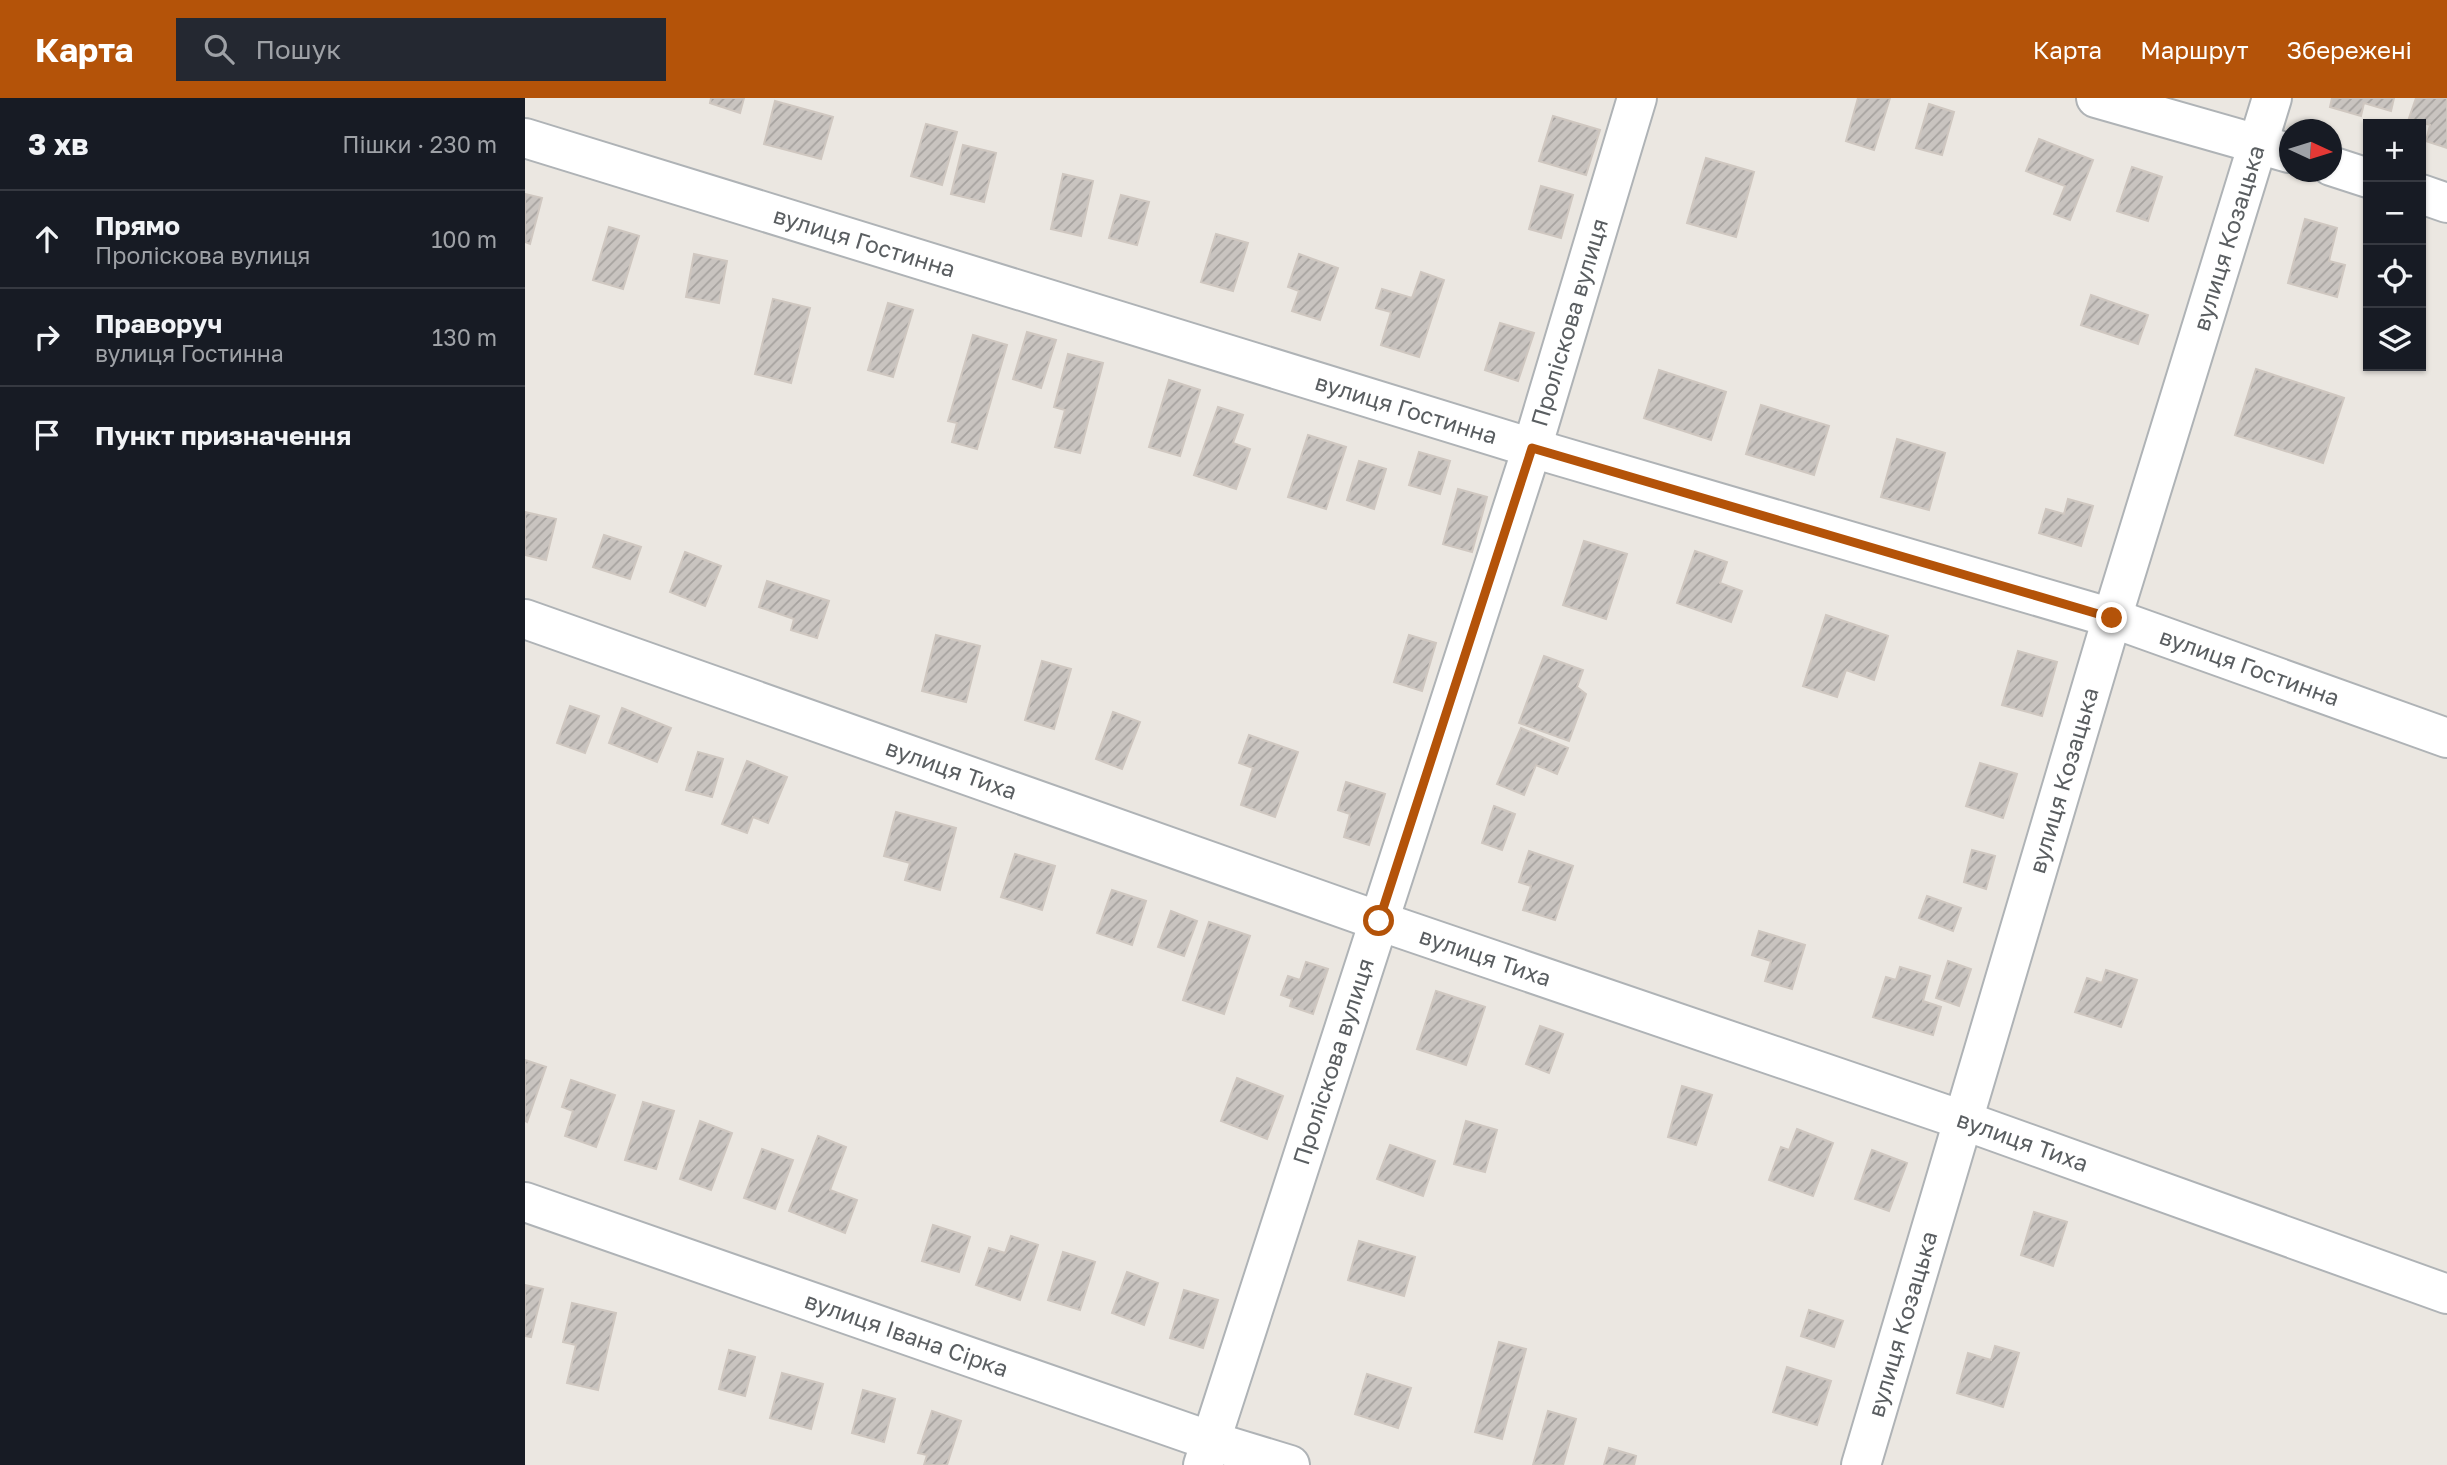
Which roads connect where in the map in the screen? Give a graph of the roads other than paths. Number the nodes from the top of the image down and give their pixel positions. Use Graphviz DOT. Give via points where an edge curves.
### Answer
graph roads {
  1 [pos="1637,98"];
  2 [pos="2096,98"];
  3 [pos="2272,98"];
  4 [pos="525,138"];
  5 [pos="2274,148"];
  6 [pos="2342,169"];
  7 [pos="2363,176"];
  8 [pos="2426,196"];
  9 [pos="2447,203"];
  10 [pos="1532,448"];
  11 [pos="2112,618"];
  12 [pos="525,619"];
  13 [pos="2447,738"];
  14 [pos="1379,921"];
  15 [pos="1965,1121"];
  16 [pos="525,1202"];
  17 [pos="2447,1294"];
  18 [pos="1207,1453"];
  19 [pos="1290,1465"];
  20 [pos="1861,1465"];
  1 -- 10 [label="street, Проліскова вулиця"];
  2 -- 5 [label="street"];
  3 -- 5 [label="street, вулиця Козацька"];
  4 -- 10 [label="street, вулиця Гостинна"];
  5 -- 11 [label="street, вулиця Козацька"];
  6 -- 7 [label="street"];
  8 -- 9 [label="street"];
  10 -- 11 [label="street, вулиця Гостинна"];
  10 -- 14 [label="street, Проліскова вулиця"];
  11 -- 13 [label="street, вулиця Гостинна"];
  11 -- 15 [label="street, вулиця Козацька"];
  12 -- 14 [label="street, вулиця Тиха"];
  14 -- 15 [label="street, вулиця Тиха"];
  14 -- 18 [label="street, Проліскова вулиця"];
  15 -- 17 [label="street, вулиця Тиха"];
  15 -- 20 [label="street, вулиця Козацька"];
  16 -- 18 [label="street, вулиця Івана Сірка"];
  18 -- 19 [label="street, вулиця Івана Сірка"];
}
